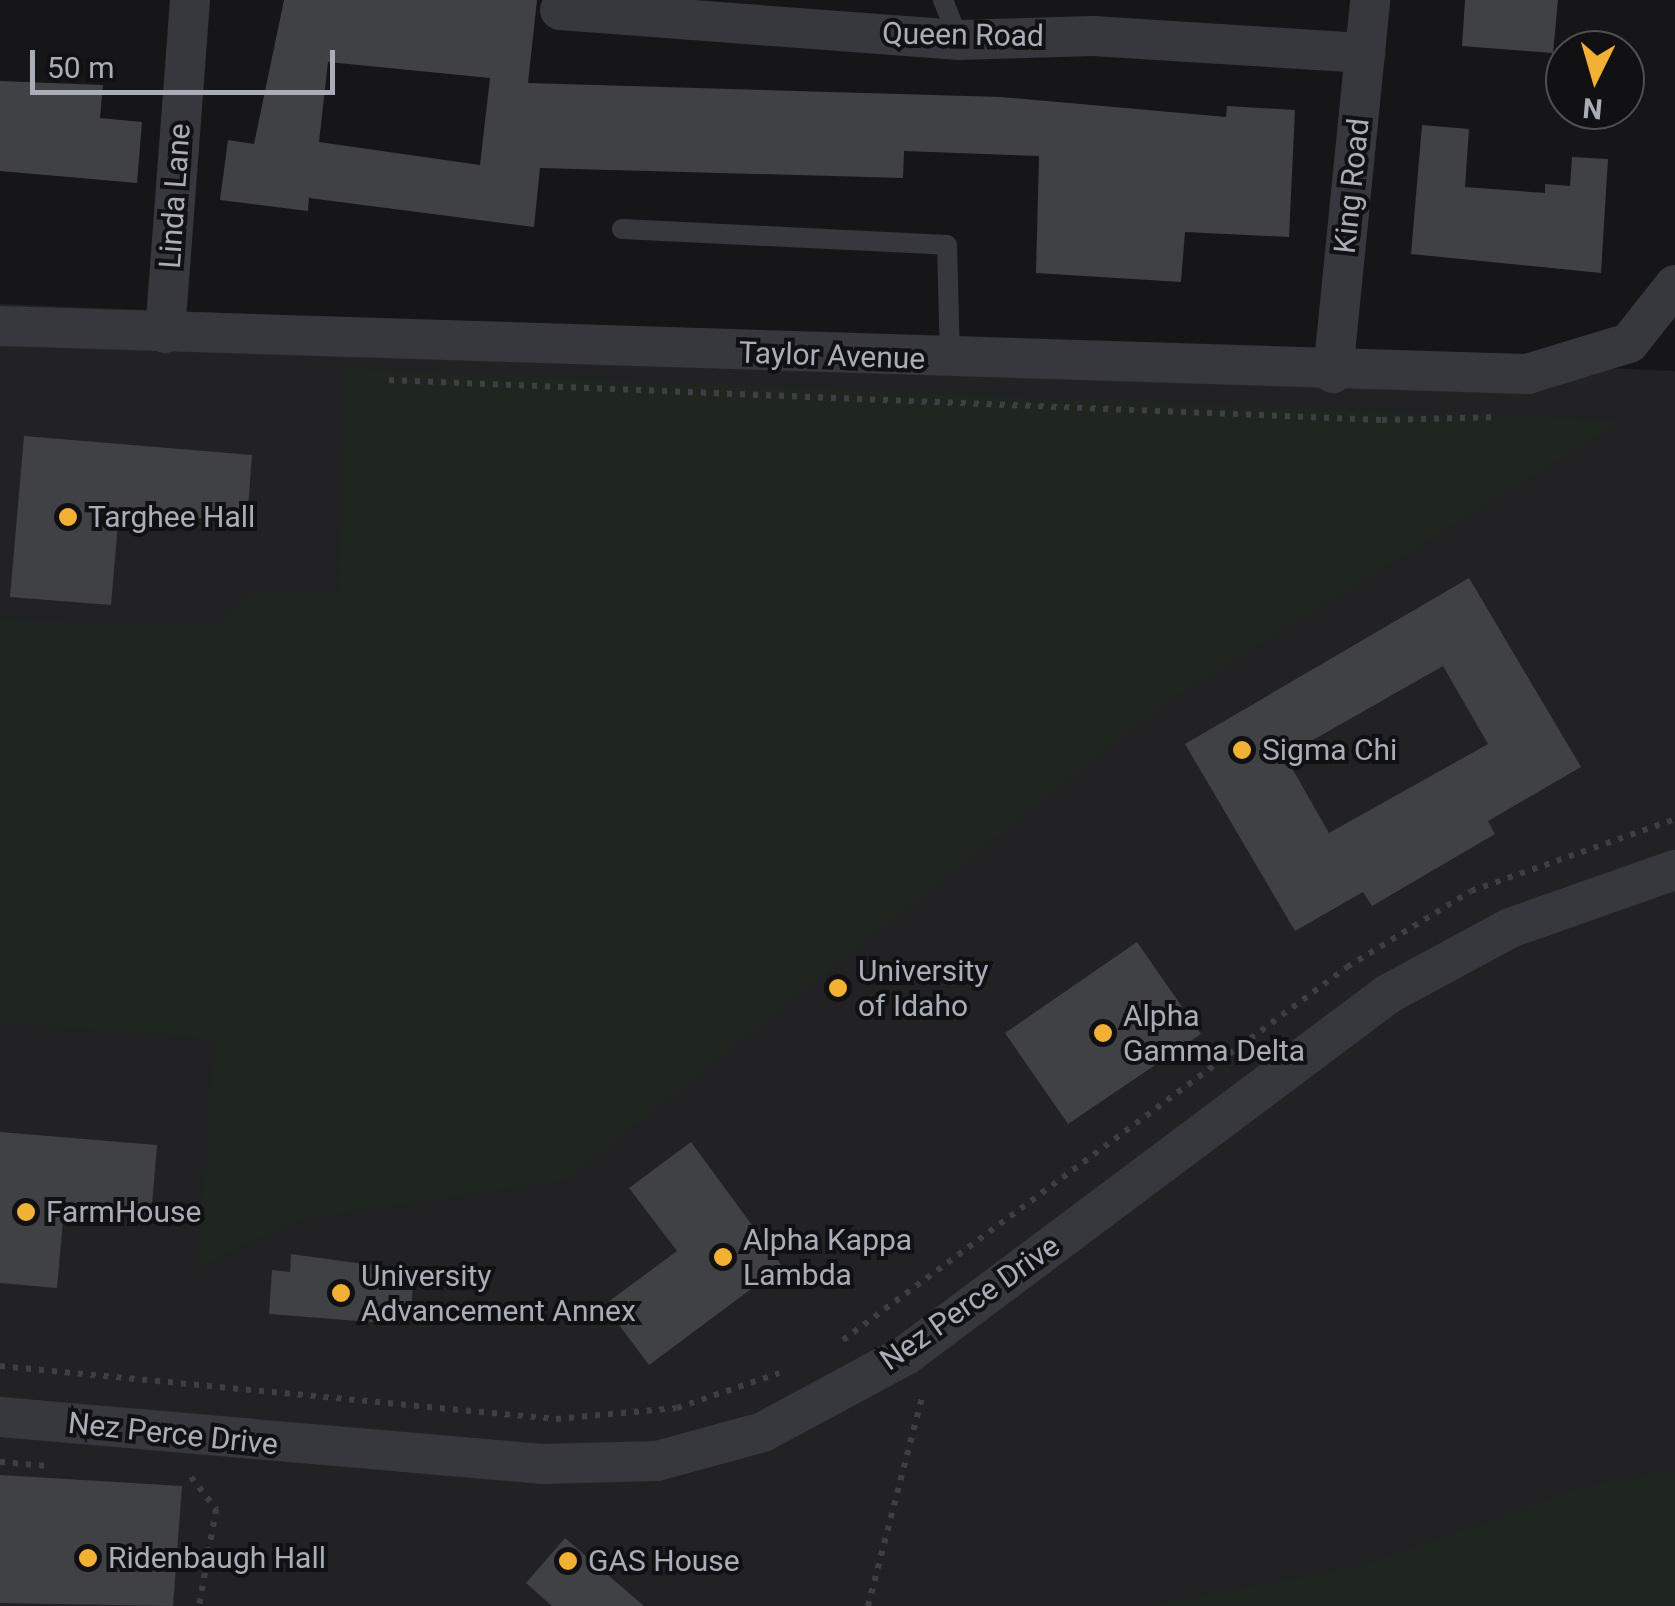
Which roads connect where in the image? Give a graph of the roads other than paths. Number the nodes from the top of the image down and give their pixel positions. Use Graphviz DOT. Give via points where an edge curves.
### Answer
graph roads {
  1 [pos="190,0"];
  2 [pos="943,0"];
  3 [pos="1370,0"];
  4 [pos="561,5"];
  5 [pos="959,40"];
  6 [pos="1365,53"];
  7 [pos="622,229"];
  8 [pos="1675,285"];
  9 [pos="0,326"];
  10 [pos="165,332"];
  11 [pos="950,360"];
  12 [pos="1332,373"];
  13 [pos="1675,870"];
  14 [pos="0,1417"];
  1 -- 10 [label="street, Linda Lane"];
  2 -- 5 [label="lane"];
  3 -- 6 [label="street, King Road"];
  4 -- 5 [label="street, Queen Road"];
  5 -- 6 [label="street, Queen Road" via="1093,36"];
  6 -- 12 [label="street, King Road"];
  7 -- 11 [label="lane" via="946,245"];
  8 -- 12 [label="street, Taylor Avenue" via="1652,324 1583,364 1527,374"];
  9 -- 10 [label="street, Taylor Avenue"];
  10 -- 11 [label="street, Taylor Avenue"];
  11 -- 12 [label="street, Taylor Avenue"];
  13 -- 14 [label="street, Nez Perce Drive" via="1510,928 1388,994 906,1356 763,1432 657,1461 356,1453"];
}
